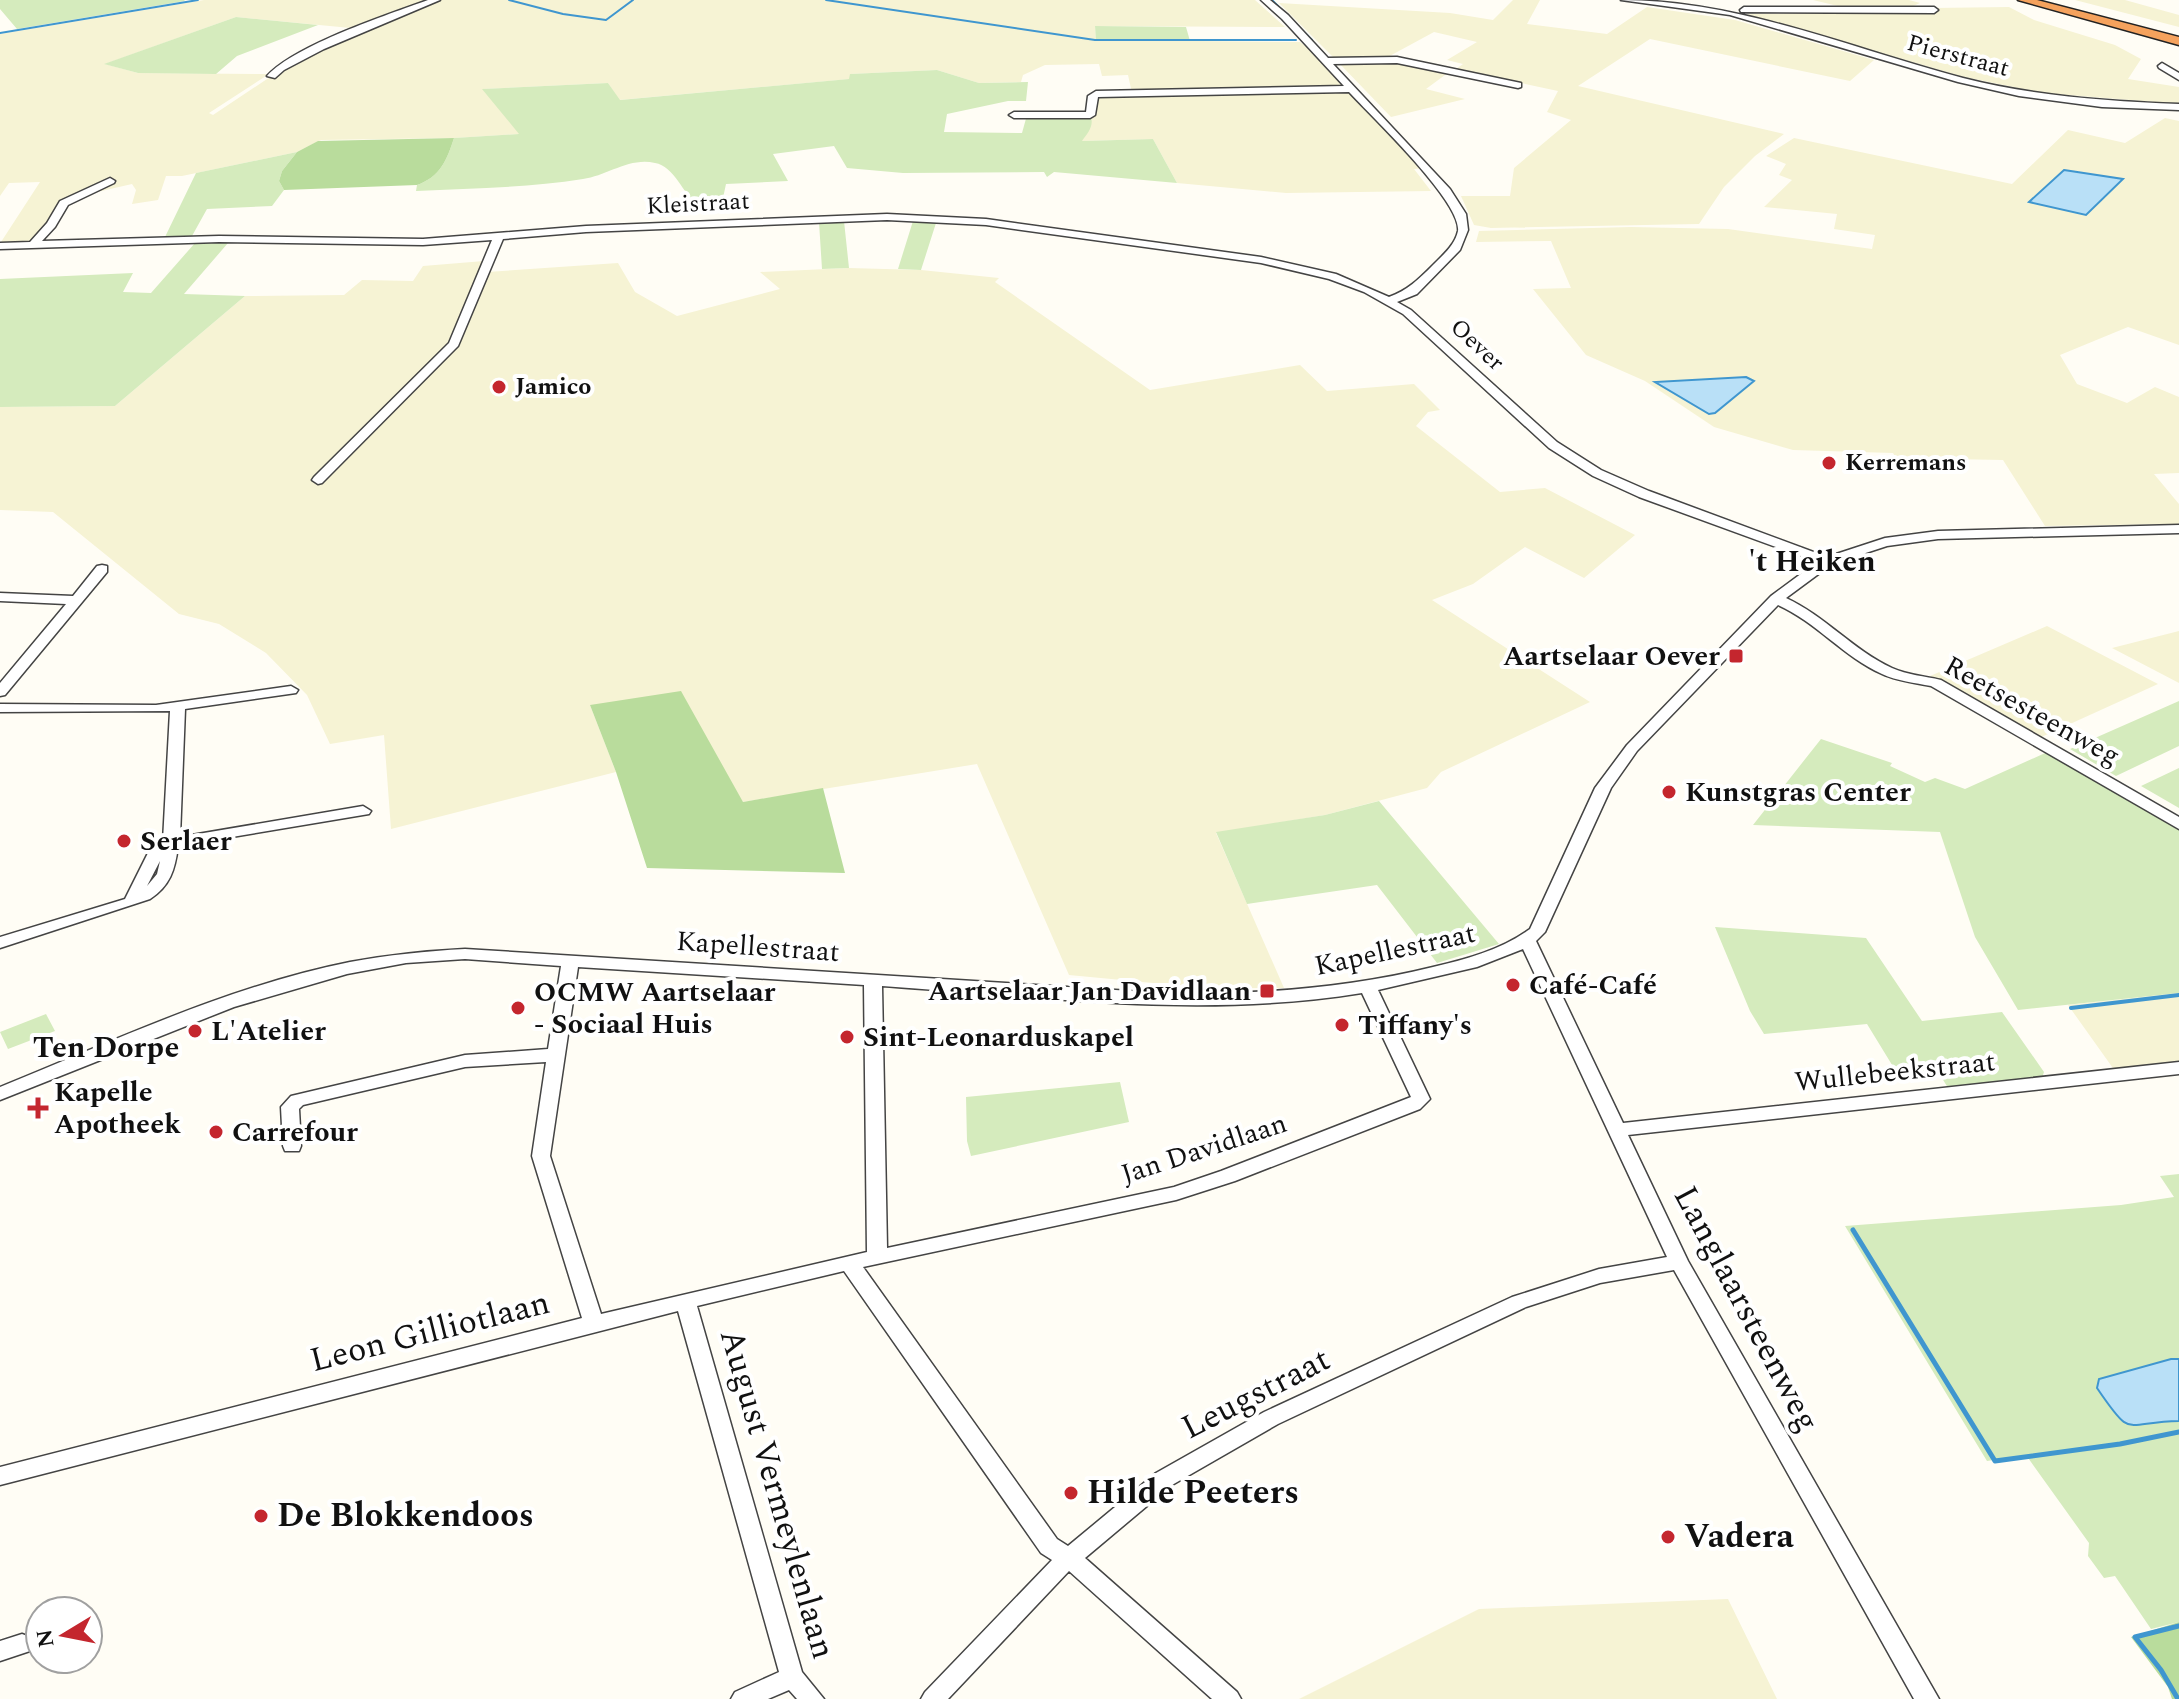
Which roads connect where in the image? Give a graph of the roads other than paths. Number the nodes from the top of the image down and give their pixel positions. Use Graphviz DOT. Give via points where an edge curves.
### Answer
graph roads {
  1 [pos="436,0"];
  2 [pos="1265,0"];
  3 [pos="1625,0"];
  4 [pos="2024,0"];
  5 [pos="2046,0"];
  6 [pos="1934,10"];
  7 [pos="1731,13"];
  8 [pos="2179,34"];
  9 [pos="2179,41"];
  10 [pos="1326,61"];
  11 [pos="2162,66"];
  12 [pos="272,75"];
  13 [pos="2179,77"];
  14 [pos="1518,85"];
  15 [pos="1352,89"];
  16 [pos="2179,107"];
  17 [pos="1014,115"];
  18 [pos="110,181"];
  19 [pos="499,236"];
  20 [pos="33,245"];
  21 [pos="0,246"];
  22 [pos="1389,301"];
  23 [pos="318,480"];
  24 [pos="2179,529"];
  25 [pos="1827,561"];
  26 [pos="102,569"];
  27 [pos="0,597"];
  28 [pos="1776,599"];
  29 [pos="76,600"];
  30 [pos="291,690"];
  31 [pos="0,692"];
  32 [pos="0,708"];
  33 [pos="178,708"];
  34 [pos="363,811"];
  35 [pos="2179,824"];
  36 [pos="170,843"];
  37 [pos="1527,940"];
  38 [pos="0,943"];
  39 [pos="570,961"];
  40 [pos="873,982"];
  41 [pos="1368,988"];
  42 [pos="555,1055"];
  43 [pos="2179,1068"];
  44 [pos="0,1094"];
  45 [pos="1617,1130"];
  46 [pos="292,1146"];
  47 [pos="877,1257"];
  48 [pos="1679,1262"];
  49 [pos="849,1263"];
  50 [pos="686,1303"];
  51 [pos="594,1323"];
  52 [pos="0,1476"];
  53 [pos="1067,1559"];
  54 [pos="792,1677"];
  55 [pos="743,1699"];
  56 [pos="812,1699"];
  57 [pos="933,1699"];
  58 [pos="1229,1699"];
  59 [pos="1927,1699"];
  1 -- 12 [label="street"];
  2 -- 10 [label="street"];
  3 -- 7 [label="street, Pierstraat"];
  4 -- 9 [label="highway"];
  5 -- 8 [label="highway"];
  6 -- 7 [label="street, Pierstraat"];
  7 -- 16 [label="street, Pierstraat" via="1991,87 2071,101"];
  10 -- 14 [label="street" via="1397,60"];
  10 -- 15 [label="street"];
  11 -- 13 [label="street"];
  15 -- 17 [label="street" via="1096,94 1090,115"];
  15 -- 22 [label="street" via="1461,214 1463,230 1456,248 1413,292"];
  18 -- 20 [label="street" via="64,203"];
  19 -- 20 [label="street, Kleistraat" via="387,243 219,239"];
  19 -- 22 [label="street, Kleistraat" via="821,218 941,218 1261,260 1332,276"];
  19 -- 23 [label="street" via="454,344"];
  20 -- 21 [label="street, Kleistraat"];
  22 -- 25 [label="street, Oever" via="1581,464 1644,494"];
  24 -- 25 [label="street" via="1938,535 1885,542"];
  25 -- 28 [label="street"];
  26 -- 29 [label="street"];
  27 -- 29 [label="street"];
  28 -- 35 [label="street, Reetsesteenweg" via="1813,617 1881,668 1936,683"];
  28 -- 37 [label="street" via="1632,748 1610,778 1544,922"];
  29 -- 31 [label="street"];
  30 -- 33 [label="street"];
  32 -- 33 [label="street"];
  33 -- 36 [label="street"];
  34 -- 36 [label="street"];
  36 -- 38 [label="street" via="156,853 131,902"];
  37 -- 41 [label="street, Kapellestraat" via="1472,962"];
  37 -- 45 [label="street, Langlaarsteenweg"];
  39 -- 40 [label="street, Kapellestraat"];
  39 -- 42 [label="street"];
  39 -- 44 [label="street, Kapellestraat" via="421,954 351,967 264,992"];
  40 -- 41 [label="street, Kapellestraat" via="1212,1001"];
  40 -- 47 [label="street"];
  41 -- 47 [label="street, Jan Davidlaan" via="1419,1089 1421,1099 1414,1105 1176,1193"];
  42 -- 46 [label="street" via="465,1061 297,1100 290,1107"];
  42 -- 51 [label="street" via="541,1156"];
  43 -- 45 [label="street, Wullebeekstraat"];
  45 -- 48 [label="street, Langlaarsteenweg"];
  47 -- 49 [label="street, Leon Gilliotlaan"];
  48 -- 53 [label="street, Leugstraat" via="1599,1276 1519,1302 1271,1418 1164,1479"];
  48 -- 59 [label="street, Langlaarsteenweg"];
  49 -- 50 [label="street, Leon Gilliotlaan"];
  49 -- 53 [label="street" via="1049,1546"];
  50 -- 51 [label="street, Leon Gilliotlaan"];
  50 -- 54 [label="street, August Vermeylenlaan"];
  51 -- 52 [label="street, Leon Gilliotlaan"];
  53 -- 57 [label="street, Leugstraat"];
  53 -- 58 [label="street"];
  54 -- 55 [label="street"];
  54 -- 56 [label="street, August Vermeylenlaan"];
}
